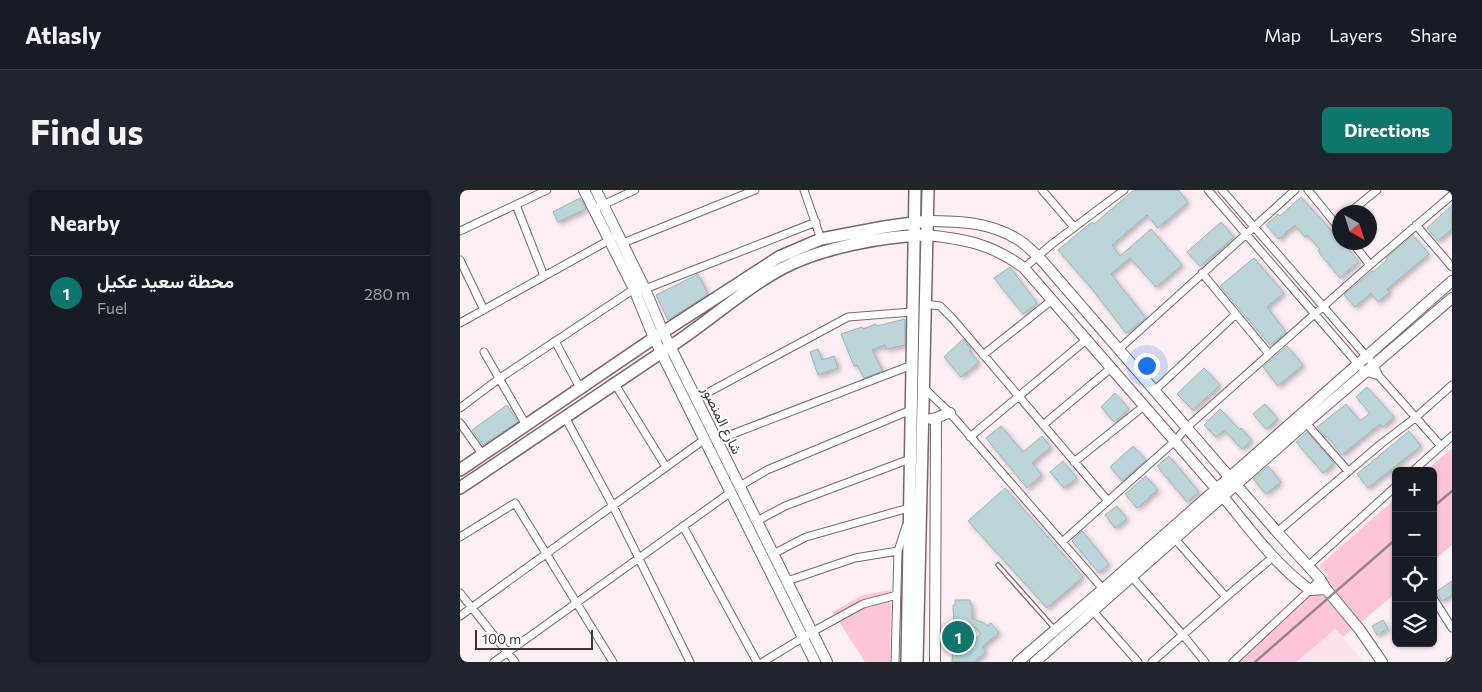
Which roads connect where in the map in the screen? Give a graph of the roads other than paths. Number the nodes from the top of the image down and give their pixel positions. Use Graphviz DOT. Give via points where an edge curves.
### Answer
graph roads {
  1 [pos="547,190"];
  2 [pos="584,190"];
  3 [pos="596,190"];
  4 [pos="635,190"];
  5 [pos="754,190"];
  6 [pos="804,190"];
  7 [pos="915,190"];
  8 [pos="928,190"];
  9 [pos="1042,190"];
  10 [pos="1124,190"];
  11 [pos="1208,190"];
  12 [pos="1222,190"];
  13 [pos="1294,190"];
  14 [pos="1308,190"];
  15 [pos="1376,190"];
  16 [pos="1452,195"];
  17 [pos="516,205"];
  18 [pos="1358,205"];
  19 [pos="599,206"];
  20 [pos="1332,217"];
  21 [pos="927,221"];
  22 [pos="816,222"];
  23 [pos="914,222"];
  24 [pos="1416,225"];
  25 [pos="1254,226"];
  26 [pos="1074,228"];
  27 [pos="460,231"];
  28 [pos="1245,234"];
  29 [pos="913,235"];
  30 [pos="926,235"];
  31 [pos="617,239"];
  32 [pos="821,240"];
  33 [pos="1358,250"];
  34 [pos="1038,256"];
  35 [pos="460,260"];
  36 [pos="1370,265"];
  37 [pos="1452,267"];
  38 [pos="1024,268"];
  39 [pos="1202,273"];
  40 [pos="544,276"];
  41 [pos="1452,281"];
  42 [pos="634,289"];
  43 [pos="645,289"];
  44 [pos="1452,298"];
  45 [pos="1052,300"];
  46 [pos="925,304"];
  47 [pos="1323,306"];
  48 [pos="484,310"];
  49 [pos="912,312"];
  50 [pos="1236,314"];
  51 [pos="1314,314"];
  52 [pos="460,323"];
  53 [pos="659,335"];
  54 [pos="1086,340"];
  55 [pos="555,341"];
  56 [pos="666,350"];
  57 [pos="1118,350"];
  58 [pos="484,352"];
  59 [pos="1269,354"];
  60 [pos="983,355"];
  61 [pos="1366,356"];
  62 [pos="1357,363"];
  63 [pos="912,365"];
  64 [pos="1374,365"];
  65 [pos="1111,368"];
  66 [pos="1365,372"];
  67 [pos="1379,376"];
  68 [pos="500,378"];
  69 [pos="615,384"];
  70 [pos="1452,385"];
  71 [pos="923,386"];
  72 [pos="580,388"];
  73 [pos="1154,391"];
  74 [pos="1019,397"];
  75 [pos="696,398"];
  76 [pos="1144,406"];
  77 [pos="460,408"];
  78 [pos="911,410"];
  79 [pos="950,413"];
  80 [pos="565,418"];
  81 [pos="1415,418"];
  82 [pos="936,419"];
  83 [pos="922,420"];
  84 [pos="460,423"];
  85 [pos="1306,423"];
  86 [pos="526,425"];
  87 [pos="1043,425"];
  88 [pos="1186,428"];
  89 [pos="970,436"];
  90 [pos="1452,436"];
  91 [pos="705,439"];
  92 [pos="717,440"];
  93 [pos="1175,441"];
  94 [pos="1440,446"];
  95 [pos="483,455"];
  96 [pos="910,459"];
  97 [pos="1074,462"];
  98 [pos="666,467"];
  99 [pos="1417,467"];
  100 [pos="460,470"];
  101 [pos="1348,471"];
  102 [pos="1232,482"];
  103 [pos="460,488"];
  104 [pos="735,489"];
  105 [pos="1392,490"];
  106 [pos="1220,492"];
  107 [pos="1108,501"];
  108 [pos="613,506"];
  109 [pos="909,511"];
  110 [pos="757,521"];
  111 [pos="684,526"];
  112 [pos="1277,532"];
  113 [pos="460,537"];
  114 [pos="1175,539"];
  115 [pos="1062,542"];
  116 [pos="914,544"];
  117 [pos="898,551"];
  118 [pos="546,554"];
  119 [pos="773,554"];
  120 [pos="1273,557"];
  121 [pos="638,558"];
  122 [pos="998,565"];
  123 [pos="1308,566"];
  124 [pos="1132,577"];
  125 [pos="1320,579"];
  126 [pos="787,581"];
  127 [pos="1104,589"];
  128 [pos="1326,589"];
  129 [pos="1310,590"];
  130 [pos="460,594"];
  131 [pos="897,595"];
  132 [pos="1226,597"];
  133 [pos="576,602"];
  134 [pos="1436,602"];
  135 [pos="471,608"];
  136 [pos="1093,611"];
  137 [pos="460,616"];
  138 [pos="1452,628"];
  139 [pos="1055,630"];
  140 [pos="807,635"];
  141 [pos="1183,635"];
  142 [pos="507,652"];
  143 [pos="494,662"];
  144 [pos="515,662"];
  145 [pos="614,662"];
  146 [pos="690,662"];
  147 [pos="757,662"];
  148 [pos="763,662"];
  149 [pos="815,662"];
  150 [pos="827,662"];
  151 [pos="895,662"];
  152 [pos="906,662"];
  153 [pos="917,662"];
  154 [pos="935,662"];
  155 [pos="1018,662"];
  156 [pos="1035,662"];
  157 [pos="1138,662"];
  158 [pos="1152,662"];
  159 [pos="1205,662"];
  160 [pos="1233,662"];
  161 [pos="1382,662"];
  1 -- 17 [label="street"];
  2 -- 19 [label="main road, شارع المنصور"];
  3 -- 19 [label="main road, شارع المنصور"];
  4 -- 19 [label="street"];
  5 -- 31 [label="street"];
  6 -- 22 [label="street"];
  7 -- 23 [label="main road"];
  8 -- 21 [label="main road"];
  9 -- 26 [label="street"];
  10 -- 26 [label="street"];
  11 -- 28 [label="street"];
  12 -- 25 [label="street"];
  13 -- 25 [label="street"];
  14 -- 20 [label="street"];
  15 -- 18 [label="street"];
  16 -- 24 [label="street"];
  17 -- 27 [label="street"];
  17 -- 40 [label="street"];
  19 -- 31 [label="main road, شارع المنصور"];
  21 -- 23 [label="main road"];
  21 -- 30 [label="main road"];
  21 -- 34 [label="main road" via="956,221 992,227 1018,239"];
  22 -- 32 [label="street"];
  22 -- 43 [label="street"];
  23 -- 29 [label="main road"];
  23 -- 32 [label="main road"];
  24 -- 36 [label="street"];
  24 -- 37 [label="street"];
  25 -- 28 [label="street"];
  25 -- 47 [label="street"];
  26 -- 34 [label="street"];
  28 -- 39 [label="street"];
  28 -- 51 [label="street"];
  29 -- 30 [label="main road"];
  29 -- 49 [label="main road"];
  29 -- 56 [label="main road" via="820,252 784,268"];
  30 -- 38 [label="main road" via="984,245"];
  30 -- 46 [label="main road"];
  31 -- 40 [label="street"];
  31 -- 42 [label="main road, شارع المنصور"];
  31 -- 43 [label="main road, شارع المنصور"];
  32 -- 53 [label="main road" via="779,257"];
  33 -- 36 [label="street"];
  34 -- 38 [label="street"];
  34 -- 57 [label="main road"];
  35 -- 48 [label="street"];
  36 -- 47 [label="street"];
  38 -- 45 [label="main road"];
  39 -- 50 [label="street"];
  39 -- 57 [label="street"];
  40 -- 48 [label="street"];
  41 -- 61 [label="main road"];
  42 -- 43 [label="street"];
  42 -- 53 [label="main road, شارع المنصور"];
  42 -- 55 [label="street"];
  43 -- 53 [label="main road, شارع المنصور"];
  44 -- 64 [label="main road"];
  45 -- 54 [label="main road"];
  45 -- 60 [label="street"];
  46 -- 60 [label="street" via="940,306"];
  46 -- 71 [label="main road"];
  47 -- 51 [label="street"];
  47 -- 61 [label="street"];
  48 -- 52 [label="street"];
  49 -- 63 [label="main road"];
  49 -- 75 [label="street" via="848,317"];
  50 -- 59 [label="street"];
  50 -- 73 [label="street"];
  51 -- 59 [label="street"];
  51 -- 62 [label="street"];
  53 -- 56 [label="main road, شارع المنصور"];
  53 -- 72 [label="main road"];
  54 -- 65 [label="main road"];
  54 -- 74 [label="street"];
  55 -- 68 [label="street"];
  55 -- 72 [label="street"];
  56 -- 69 [label="main road"];
  56 -- 75 [label="main road, شارع المنصور"];
  56 -- 91 [label="main road, شارع المنصور"];
  57 -- 73 [label="main road"];
  58 -- 68 [label="street"];
  59 -- 88 [label="street"];
  60 -- 74 [label="street"];
  61 -- 62 [label="main road"];
  61 -- 64 [label="street"];
  62 -- 66 [label="street"];
  62 -- 102 [label="main road"];
  63 -- 78 [label="main road"];
  63 -- 92 [label="street"];
  64 -- 66 [label="main road"];
  64 -- 67 [label="street"];
  65 -- 76 [label="main road"];
  65 -- 87 [label="street"];
  66 -- 67 [label="street"];
  66 -- 85 [label="main road"];
  67 -- 81 [label="street"];
  68 -- 77 [label="street"];
  68 -- 86 [label="street"];
  69 -- 80 [label="main road"];
  69 -- 98 [label="street"];
  70 -- 81 [label="street"];
  71 -- 79 [label="street"];
  71 -- 83 [label="main road"];
  72 -- 86 [label="main road"];
  73 -- 88 [label="main road"];
  74 -- 87 [label="street"];
  74 -- 89 [label="street"];
  75 -- 92 [label="main road, شارع المنصور"];
  76 -- 93 [label="main road"];
  76 -- 97 [label="street"];
  78 -- 96 [label="main road"];
  78 -- 104 [label="street" via="767,470"];
  79 -- 82 [label="main road"];
  79 -- 89 [label="street"];
  80 -- 103 [label="main road"];
  80 -- 108 [label="street"];
  81 -- 94 [label="street"];
  81 -- 101 [label="street"];
  82 -- 83 [label="main road"];
  82 -- 154 [label="main road"];
  83 -- 116 [label="main road"];
  84 -- 95 [label="street"];
  85 -- 101 [label="street"];
  85 -- 102 [label="main road"];
  86 -- 95 [label="main road"];
  87 -- 97 [label="street"];
  88 -- 93 [label="street"];
  88 -- 102 [label="main road"];
  89 -- 115 [label="street"];
  90 -- 94 [label="street"];
  91 -- 98 [label="street"];
  91 -- 104 [label="main road, شارع المنصور"];
  92 -- 104 [label="main road, شارع المنصور"];
  93 -- 106 [label="main road"];
  93 -- 107 [label="street"];
  94 -- 99 [label="street"];
  95 -- 100 [label="main road"];
  96 -- 109 [label="main road"];
  96 -- 110 [label="street" via="785,506"];
  97 -- 107 [label="street"];
  98 -- 108 [label="street"];
  101 -- 112 [label="street"];
  102 -- 106 [label="main road"];
  102 -- 112 [label="main road"];
  104 -- 110 [label="main road, شارع المنصور"];
  104 -- 111 [label="street"];
  104 -- 140 [label="main road, شارع المنصور"];
  105 -- 123 [label="street"];
  106 -- 114 [label="main road"];
  106 -- 120 [label="main road"];
  106 -- 127 [label="main road"];
  107 -- 115 [label="street"];
  108 -- 118 [label="street"];
  108 -- 121 [label="street"];
  109 -- 116 [label="main road"];
  109 -- 117 [label="street"];
  109 -- 119 [label="street" via="806,537"];
  110 -- 119 [label="main road, شارع المنصور"];
  111 -- 121 [label="street"];
  111 -- 147 [label="street"];
  112 -- 123 [label="main road"];
  113 -- 118 [label="street" via="515,504"];
  114 -- 124 [label="main road"];
  114 -- 132 [label="street"];
  115 -- 127 [label="street"];
  116 -- 152 [label="main road"];
  116 -- 153 [label="main road"];
  117 -- 126 [label="street" via="855,558"];
  117 -- 131 [label="street"];
  118 -- 133 [label="street"];
  118 -- 135 [label="street"];
  119 -- 126 [label="main road, شارع المنصور"];
  120 -- 129 [label="main road"];
  120 -- 132 [label="street"];
  121 -- 133 [label="street"];
  121 -- 146 [label="street"];
  122 -- 139 [label="lane"];
  123 -- 125 [label="main road"];
  124 -- 136 [label="main road"];
  124 -- 141 [label="street"];
  125 -- 128 [label="main road"];
  125 -- 129 [label="street"];
  126 -- 140 [label="main road, شارع المنصور"];
  127 -- 139 [label="main road"];
  128 -- 129 [label="main road"];
  128 -- 161 [label="main road"];
  129 -- 160 [label="street"];
  130 -- 135 [label="street"];
  131 -- 140 [label="street" via="863,604"];
  131 -- 151 [label="street"];
  132 -- 141 [label="street"];
  133 -- 142 [label="street"];
  133 -- 145 [label="street"];
  134 -- 138 [label="street"];
  135 -- 137 [label="street"];
  135 -- 142 [label="street"];
  136 -- 156 [label="main road"];
  136 -- 157 [label="street"];
  139 -- 155 [label="main road"];
  140 -- 148 [label="street"];
  140 -- 149 [label="main road, شارع المنصور"];
  140 -- 150 [label="main road, شارع المنصور"];
  141 -- 158 [label="street"];
  141 -- 159 [label="street"];
  142 -- 143 [label="street"];
  142 -- 144 [label="street"];
}
